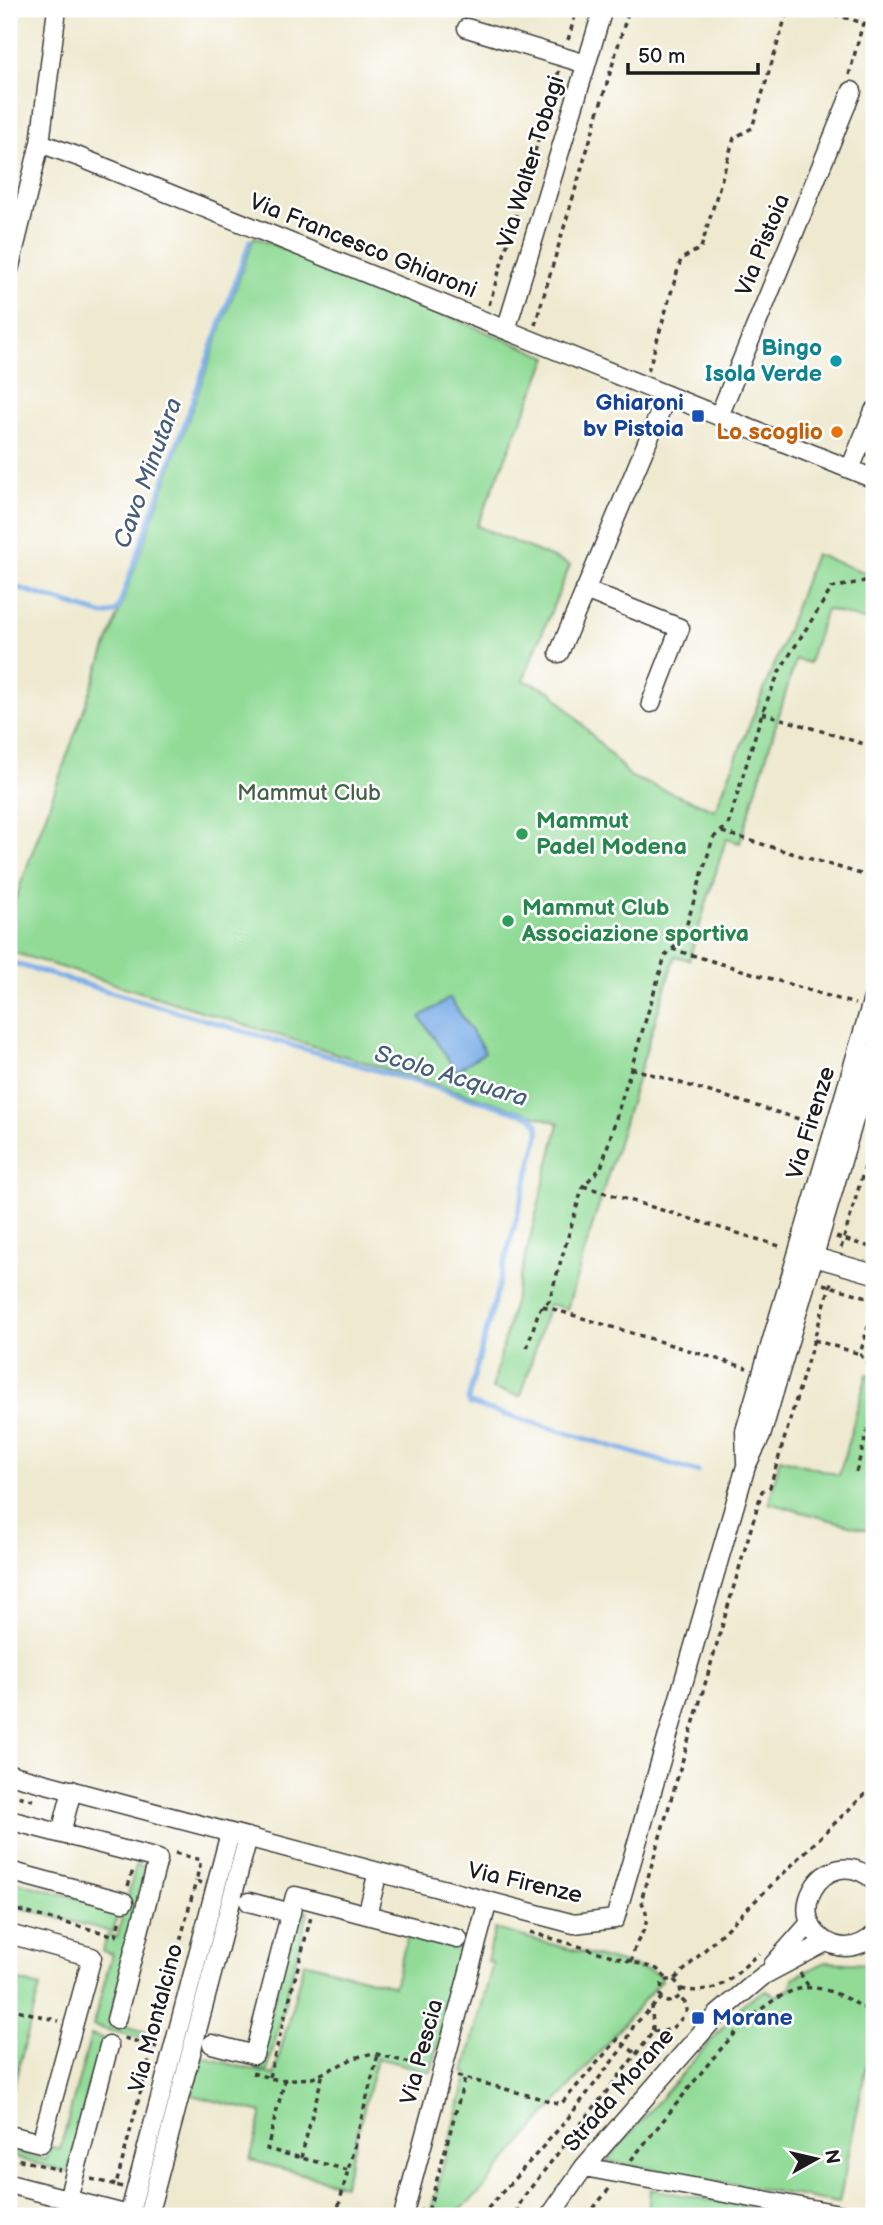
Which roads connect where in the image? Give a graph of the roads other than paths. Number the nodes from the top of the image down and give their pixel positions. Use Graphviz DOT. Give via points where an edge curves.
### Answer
graph roads {
  1 [pos="57,9"];
  2 [pos="603,9"];
  3 [pos="467,28"];
  4 [pos="586,64"];
  5 [pos="852,91"];
  6 [pos="40,144"];
  7 [pos="9,270"];
  8 [pos="506,330"];
  9 [pos="667,395"];
  10 [pos="874,411"];
  11 [pos="719,416"];
  12 [pos="850,469"];
  13 [pos="874,479"];
  14 [pos="585,590"];
  15 [pos="559,653"];
  16 [pos="651,702"];
  17 [pos="873,1005"];
  18 [pos="874,1052"];
  19 [pos="806,1254"];
  20 [pos="874,1274"];
  21 [pos="746,1466"];
  22 [pos="9,1774"];
  23 [pos="72,1790"];
  24 [pos="9,1820"];
  25 [pos="61,1833"];
  26 [pos="239,1835"];
  27 [pos="9,1871"];
  28 [pos="870,1871"];
  29 [pos="378,1872"];
  30 [pos="488,1901"];
  31 [pos="124,1902"];
  32 [pos="249,1902"];
  33 [pos="291,1913"];
  34 [pos="367,1915"];
  35 [pos="810,1923"];
  36 [pos="9,1934"];
  37 [pos="458,1939"];
  38 [pos="827,1942"];
  39 [pos="870,1943"];
  40 [pos="764,1975"];
  41 [pos="116,2020"];
  42 [pos="212,2044"];
  43 [pos="109,2046"];
  44 [pos="9,2134"];
  45 [pos="584,2167"];
  46 [pos="9,2183"];
  47 [pos="68,2199"];
  48 [pos="828,2214"];
  49 [pos="130,2216"];
  50 [pos="148,2216"];
  51 [pos="403,2216"];
  52 [pos="550,2216"];
  53 [pos="849,2216"];
  1 -- 6 [label="street"];
  2 -- 4 [label="street, Via Walter Tobagi"];
  3 -- 4 [label="street"];
  4 -- 8 [label="street, Via Walter Tobagi"];
  5 -- 11 [label="street, Via Pistoia"];
  6 -- 7 [label="street"];
  6 -- 8 [label="street, Via Francesco Ghiaroni"];
  8 -- 9 [label="street, Via Francesco Ghiaroni"];
  9 -- 11 [label="street, Via Francesco Ghiaroni"];
  9 -- 14 [label="street"];
  10 -- 12 [label="street"];
  11 -- 12 [label="street, Via Francesco Ghiaroni"];
  12 -- 13 [label="street, Via Francesco Ghiaroni"];
  14 -- 15 [label="street"];
  14 -- 16 [label="street" via="680,628"];
  17 -- 19 [label="street, Via Firenze" via="834,1130"];
  18 -- 19 [label="street, Via Firenze" via="821,1232"];
  19 -- 20 [label="street"];
  19 -- 21 [label="street, Via Firenze" via="807,1279 761,1436"];
  19 -- 21 [label="street, Via Firenze" via="745,1431"];
  21 -- 30 [label="street, Via Firenze" via="615,1919 574,1924"];
  22 -- 23 [label="street, Via Firenze"];
  23 -- 25 [label="street"];
  23 -- 26 [label="street, Via Firenze"];
  24 -- 25 [label="street"];
  25 -- 41 [label="street" via="158,1859"];
  26 -- 29 [label="street, Via Firenze"];
  26 -- 49 [label="street, Via Montalcino"];
  26 -- 50 [label="street, Via Montalcino"];
  27 -- 31 [label="street"];
  28 -- 35 [label="street" via="850,1868 826,1874 809,1895"];
  29 -- 30 [label="street, Via Firenze"];
  29 -- 34 [label="street"];
  30 -- 51 [label="street, Via Pescia"];
  32 -- 33 [label="street"];
  33 -- 34 [label="street" via="295,1896"];
  33 -- 42 [label="street" via="254,2055"];
  34 -- 37 [label="street"];
  35 -- 38 [label="street"];
  35 -- 40 [label="street, Strada Morane"];
  36 -- 44 [label="street" via="92,1957 41,2143"];
  38 -- 39 [label="street" via="850,1947"];
  38 -- 40 [label="street, Strada Morane"];
  40 -- 45 [label="street, Strada Morane" via="718,2014"];
  43 -- 47 [label="street"];
  45 -- 48 [label="street"];
  45 -- 52 [label="street, Strada Morane"];
  46 -- 47 [label="street"];
  47 -- 49 [label="street"];
  48 -- 53 [label="street"];
}
